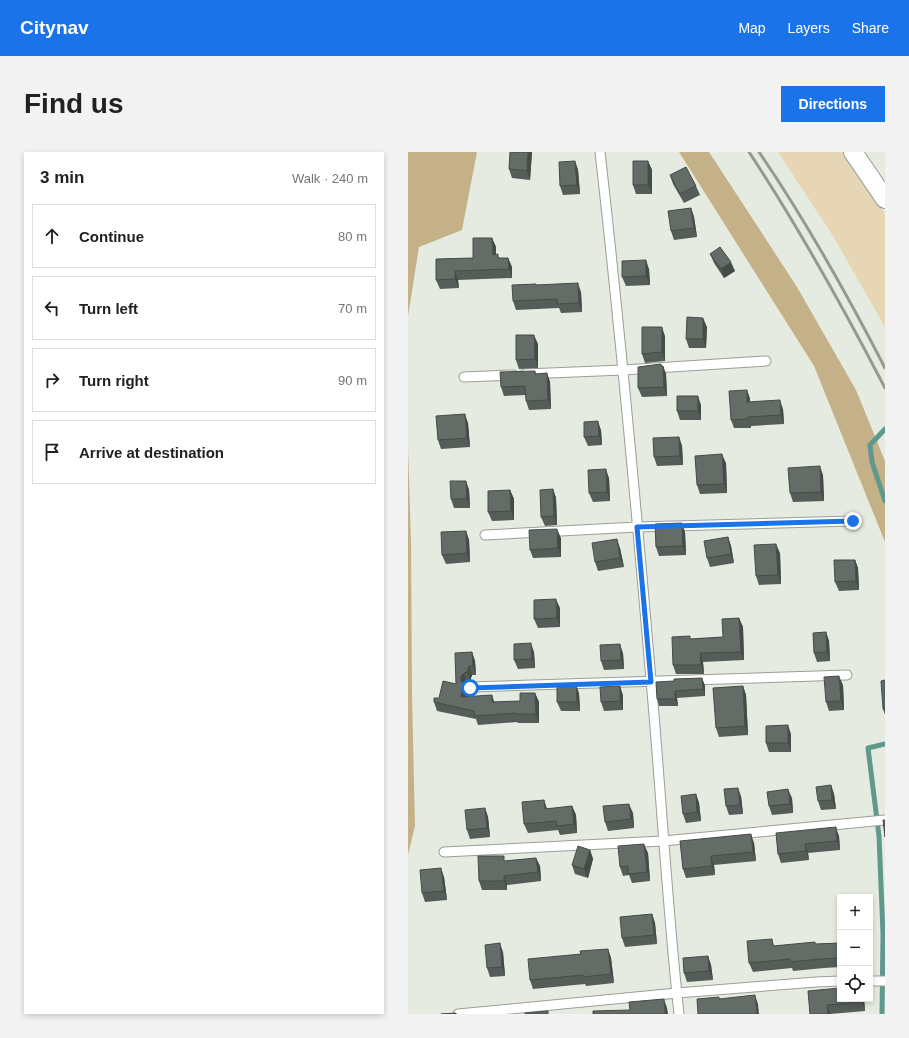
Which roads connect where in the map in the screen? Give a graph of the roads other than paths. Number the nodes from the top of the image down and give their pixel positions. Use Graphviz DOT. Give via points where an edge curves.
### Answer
graph roads {
  1 [pos="600,152"];
  2 [pos="854,152"];
  3 [pos="885,199"];
  4 [pos="766,361"];
  5 [pos="623,370"];
  6 [pos="464,377"];
  7 [pos="853,521"];
  8 [pos="637,527"];
  9 [pos="485,535"];
  10 [pos="847,675"];
  11 [pos="651,682"];
  12 [pos="470,688"];
  13 [pos="885,820"];
  14 [pos="663,841"];
  15 [pos="444,852"];
  16 [pos="837,981"];
  17 [pos="873,981"];
  18 [pos="885,981"];
  19 [pos="677,993"];
  20 [pos="458,1014"];
  21 [pos="679,1014"];
  1 -- 5 [label="lane"];
  2 -- 3 [label="street"];
  4 -- 5 [label="lane"];
  5 -- 6 [label="lane"];
  5 -- 8 [label="lane"];
  7 -- 8 [label="lane"];
  8 -- 9 [label="lane"];
  8 -- 11 [label="lane"];
  10 -- 11 [label="lane"];
  11 -- 12 [label="lane"];
  11 -- 14 [label="lane"];
  13 -- 14 [label="lane"];
  14 -- 15 [label="lane"];
  14 -- 19 [label="lane"];
  16 -- 19 [label="lane"];
  17 -- 18 [label="lane"];
  19 -- 20 [label="lane"];
  19 -- 21 [label="lane"];
}
